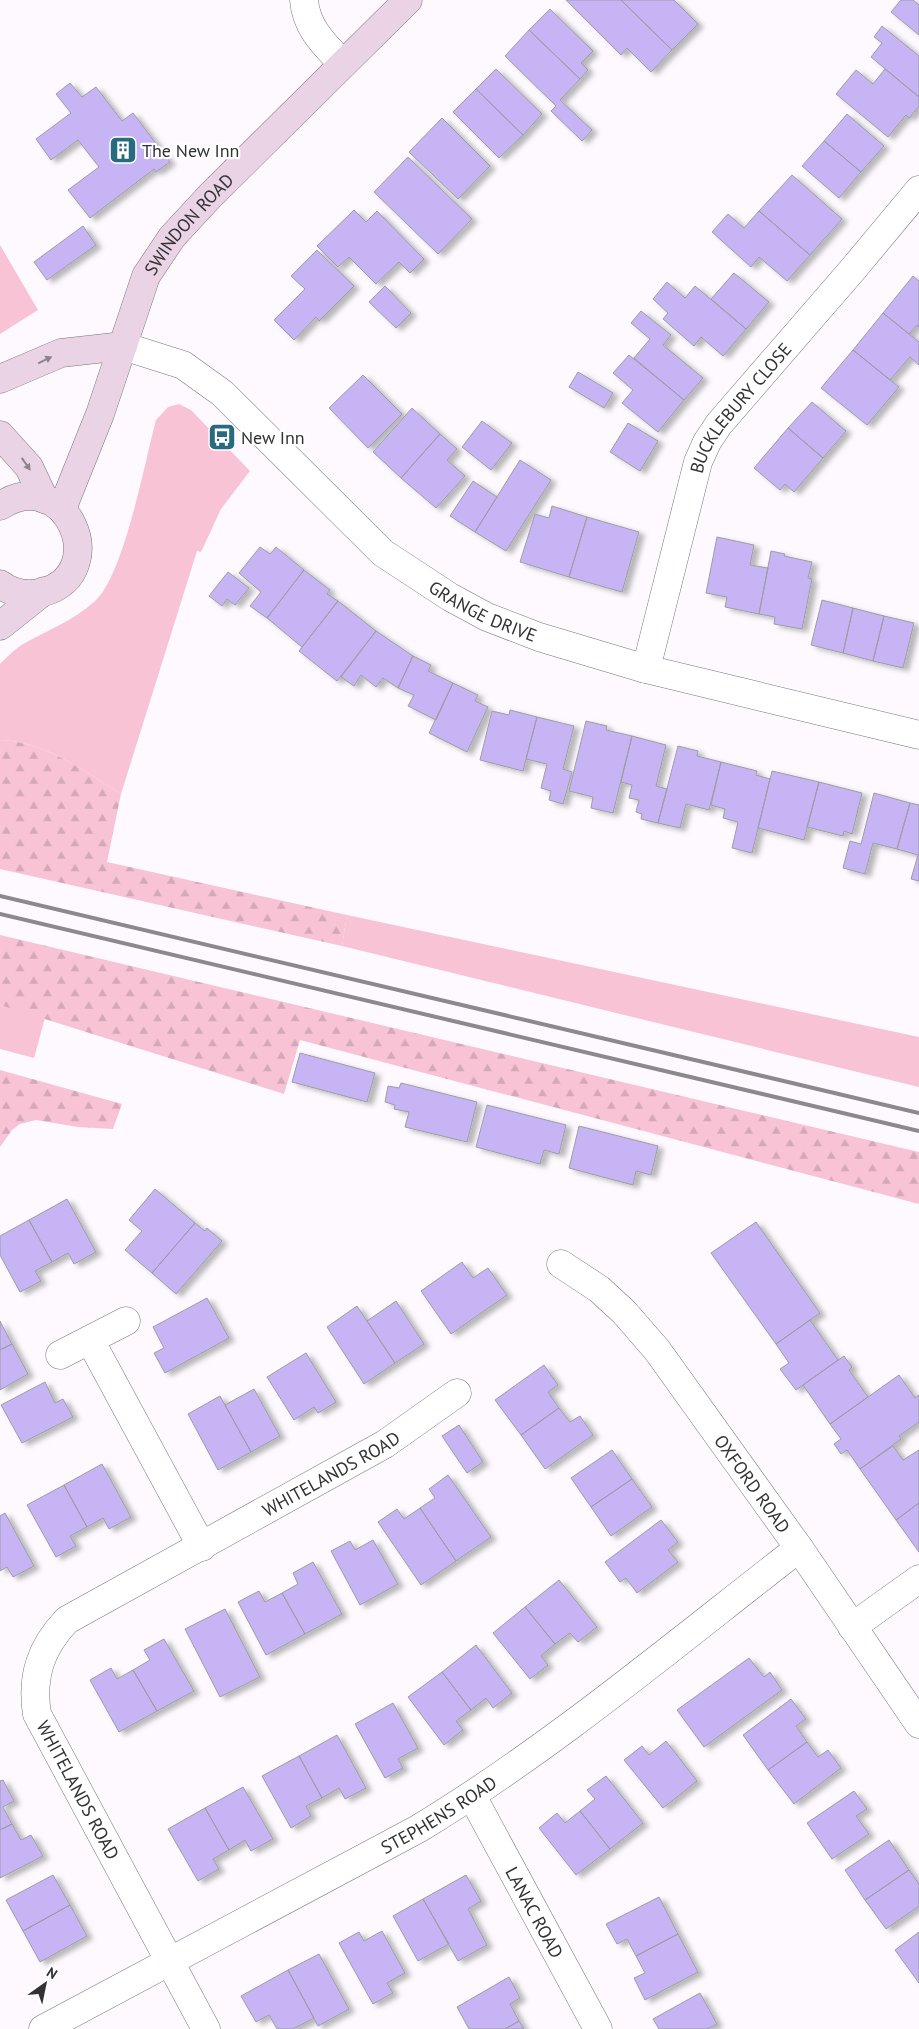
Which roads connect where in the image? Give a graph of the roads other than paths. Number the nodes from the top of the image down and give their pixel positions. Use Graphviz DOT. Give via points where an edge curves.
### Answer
graph roads {
  1 [pos="304,0"];
  2 [pos="408,0"];
  3 [pos="343,64"];
  4 [pos="919,190"];
  5 [pos="123,346"];
  6 [pos="0,379"];
  7 [pos="0,435"];
  8 [pos="53,504"];
  9 [pos="0,506"];
  10 [pos="0,584"];
  11 [pos="44,591"];
  12 [pos="0,626"];
  13 [pos="646,669"];
  14 [pos="919,736"];
  15 [pos="562,1264"];
  16 [pos="126,1321"];
  17 [pos="90,1340"];
  18 [pos="60,1355"];
  19 [pos="457,1393"];
  20 [pos="202,1547"];
  21 [pos="799,1548"];
  22 [pos="919,1578"];
  23 [pos="852,1627"];
  24 [pos="919,1724"];
  25 [pos="472,1796"];
  26 [pos="169,1961"];
  27 [pos="43,2029"];
  28 [pos="206,2029"];
  29 [pos="598,2029"];
  1 -- 3 [label="street" via="314,34"];
  2 -- 3 [label="main road, SWINDON ROAD"];
  3 -- 5 [label="main road, SWINDON ROAD" via="172,237 146,276"];
  4 -- 13 [label="street, BUCKLEBURY CLOSE" via="707,442 698,462"];
  6 -- 5 [label="main road, one-way" via="61,353"];
  5 -- 8 [label="main road, SWINDON ROAD" via="100,414"];
  5 -- 13 [label="street, GRANGE DRIVE" via="183,365 222,393 383,553 443,593 487,617 539,637"];
  7 -- 8 [label="main road, one-way" via="28,467"];
  8 -- 9 [label="main road" via="23,496"];
  8 -- 11 [label="main road" via="74,527 77,555 65,578"];
  10 -- 11 [label="main road" via="20,594"];
  11 -- 12 [label="main road"];
  13 -- 14 [label="street, GRANGE DRIVE"];
  15 -- 21 [label="street, OXFORD ROAD" via="612,1301 658,1350"];
  16 -- 17 [label="street"];
  17 -- 18 [label="street"];
  17 -- 20 [label="street"];
  19 -- 20 [label="street, WHITELANDS ROAD" via="385,1444"];
  20 -- 26 [label="street, WHITELANDS ROAD" via="67,1620 46,1645 35,1679 37,1714"];
  21 -- 23 [label="street, OXFORD ROAD"];
  21 -- 25 [label="street, STEPHENS ROAD" via="620,1687"];
  22 -- 23 [label="street"];
  23 -- 24 [label="street, OXFORD ROAD"];
  25 -- 26 [label="street, STEPHENS ROAD" via="418,1829"];
  25 -- 29 [label="street, LANAC ROAD"];
  26 -- 27 [label="street, STEPHENS ROAD"];
  26 -- 28 [label="street, WHITELANDS ROAD"];
}
